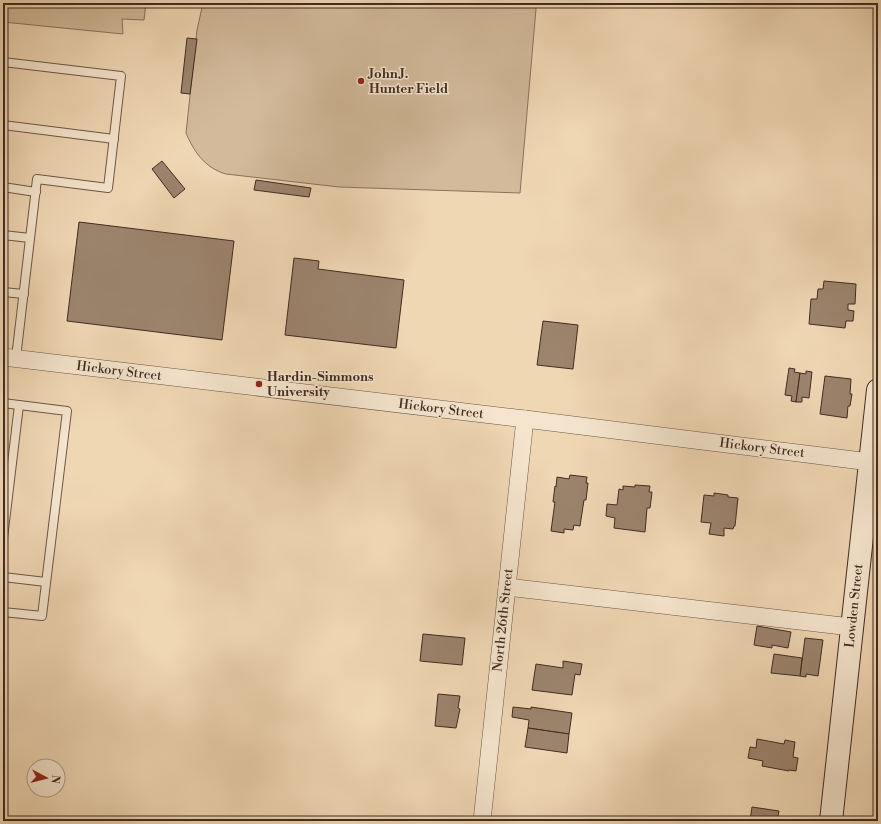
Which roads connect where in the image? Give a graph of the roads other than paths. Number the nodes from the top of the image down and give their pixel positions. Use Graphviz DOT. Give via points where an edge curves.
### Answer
graph roads {
  1 [pos="3,62"];
  2 [pos="3,125"];
  3 [pos="114,139"];
  4 [pos="3,187"];
  5 [pos="36,192"];
  6 [pos="3,235"];
  7 [pos="30,238"];
  8 [pos="3,292"];
  9 [pos="24,294"];
  10 [pos="9,358"];
  11 [pos="878,390"];
  12 [pos="3,403"];
  13 [pos="19,405"];
  14 [pos="525,419"];
  15 [pos="874,462"];
  16 [pos="3,538"];
  17 [pos="3,577"];
  18 [pos="46,582"];
  19 [pos="507,587"];
  20 [pos="3,612"];
  21 [pos="852,627"];
  22 [pos="482,821"];
  23 [pos="831,821"];
  1 -- 3 [label="lane" via="121,76"];
  2 -- 3 [label="lane"];
  3 -- 5 [label="lane" via="108,188 37,179"];
  4 -- 5 [label="lane"];
  5 -- 7 [label="lane"];
  6 -- 7 [label="lane"];
  7 -- 9 [label="lane"];
  8 -- 9 [label="lane"];
  9 -- 10 [label="lane"];
  10 -- 14 [label="street, Hickory Street"];
  11 -- 15 [label="street, Lowden Street"];
  12 -- 13 [label="lane"];
  13 -- 16 [label="lane"];
  13 -- 18 [label="lane" via="68,411"];
  14 -- 15 [label="street, Hickory Street"];
  14 -- 19 [label="street, North 26th Street"];
  15 -- 21 [label="street, Lowden Street"];
  17 -- 18 [label="lane"];
  18 -- 20 [label="lane" via="42,616"];
  19 -- 21 [label="street"];
  19 -- 22 [label="street, North 26th Street"];
  21 -- 23 [label="street, Lowden Street"];
}
